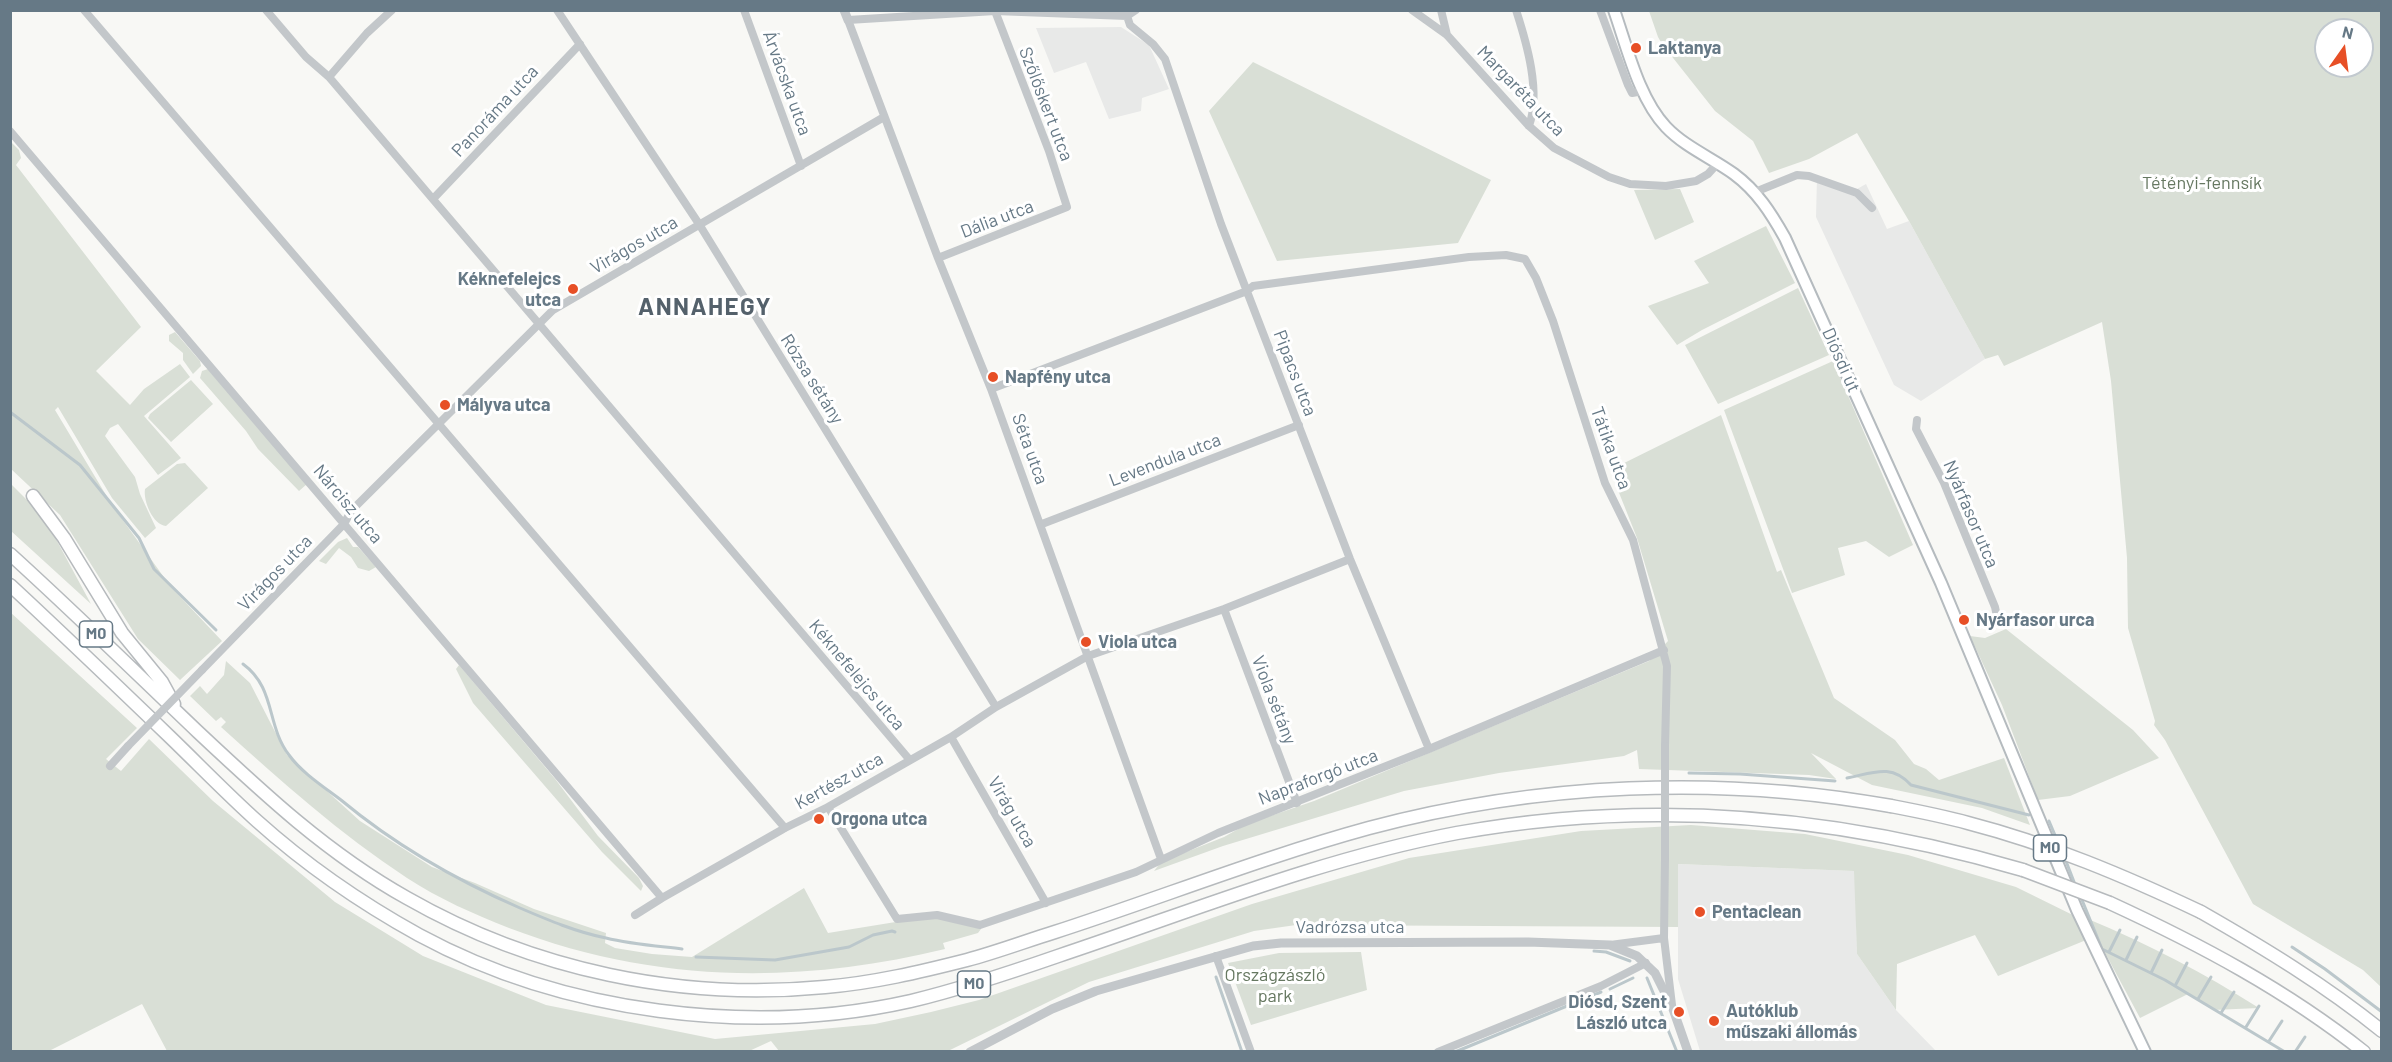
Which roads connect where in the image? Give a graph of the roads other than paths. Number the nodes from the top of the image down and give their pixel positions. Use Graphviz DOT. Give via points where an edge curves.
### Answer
graph roads {
  1 [pos="84,10"];
  2 [pos="266,10"];
  3 [pos="392,10"];
  4 [pos="557,10"];
  5 [pos="744,10"];
  6 [pos="1136,10"];
  7 [pos="1412,10"];
  8 [pos="1441,10"];
  9 [pos="1516,10"];
  10 [pos="1600,10"];
  11 [pos="1614,10"];
  12 [pos="995,11"];
  13 [pos="846,15"];
  14 [pos="1127,16"];
  15 [pos="1447,35"];
  16 [pos="579,44"];
  17 [pos="329,77"];
  18 [pos="1643,91"];
  19 [pos="884,117"];
  20 [pos="1529,126"];
  21 [pos="10,131"];
  22 [pos="1718,163"];
  23 [pos="801,166"];
  24 [pos="1755,192"];
  25 [pos="433,199"];
  26 [pos="1067,207"];
  27 [pos="1872,208"];
  28 [pos="699,224"];
  29 [pos="938,258"];
  30 [pos="1247,291"];
  31 [pos="538,322"];
  32 [pos="991,388"];
  33 [pos="1917,420"];
  34 [pos="437,423"];
  35 [pos="1299,425"];
  36 [pos="33,496"];
  37 [pos="344,524"];
  38 [pos="1042,524"];
  39 [pos="10,554"];
  40 [pos="1350,560"];
  41 [pos="10,585"];
  42 [pos="1224,609"];
  43 [pos="1998,621"];
  44 [pos="1664,650"];
  45 [pos="1088,656"];
  46 [pos="996,707"];
  47 [pos="181,716"];
  48 [pos="951,737"];
  49 [pos="1429,749"];
  50 [pos="909,759"];
  51 [pos="110,766"];
  52 [pos="1297,803"];
  53 [pos="828,807"];
  54 [pos="785,828"];
  55 [pos="1161,859"];
  56 [pos="662,898"];
  57 [pos="1046,903"];
  58 [pos="636,915"];
  59 [pos="1664,920"];
  60 [pos="1664,938"];
  61 [pos="1649,940"];
  62 [pos="1610,945"];
  63 [pos="1216,956"];
  64 [pos="1646,963"];
  65 [pos="1673,1009"];
  66 [pos="2382,1031"];
  67 [pos="970,1052"];
  68 [pos="1251,1052"];
  69 [pos="1438,1052"];
  70 [pos="1688,1052"];
  71 [pos="2145,1052"];
  72 [pos="2364,1052"];
  1 -- 34 [label="street"];
  2 -- 17 [label="street, Kéknefelejcs utca" via="306,57"];
  3 -- 17 [label="street"];
  4 -- 16 [label="street, Rózsa sétány"];
  5 -- 23 [label="street, Árvácska utca"];
  6 -- 14 [label="street"];
  7 -- 15 [label="street, Margaréta utca"];
  8 -- 15 [label="street"];
  9 -- 20 [label="street" via="1534,92"];
  10 -- 18 [label="street" via="1628,86 1632,93"];
  11 -- 18 [label="main road, Diósdi út"];
  12 -- 13 [label="street"];
  12 -- 14 [label="street"];
  12 -- 26 [label="street, Szőlőskert utca"];
  13 -- 19 [label="street, Séta utca"];
  14 -- 30 [label="street, Pipacs utca" via="1130,25 1165,59"];
  15 -- 20 [label="street, Margaréta utca"];
  16 -- 25 [label="street, Panoráma utca"];
  16 -- 28 [label="street, Rózsa sétány"];
  17 -- 25 [label="street, Kéknefelejcs utca"];
  18 -- 22 [label="main road, Diósdi út" via="1665,127"];
  19 -- 23 [label="street, Virágos utca"];
  19 -- 29 [label="street, Séta utca"];
  20 -- 22 [label="street, Margaréta utca" via="1554,148 1630,184 1666,186 1696,181"];
  21 -- 37 [label="street, Nárcisz utca"];
  22 -- 24 [label="main road, Diósdi út"];
  23 -- 28 [label="street, Virágos utca"];
  24 -- 27 [label="street" via="1797,175 1809,176 1857,193"];
  24 -- 71 [label="main road, Diósdi út" via="1785,238 1820,313 1941,583 2077,910"];
  25 -- 31 [label="street, Kéknefelejcs utca"];
  26 -- 29 [label="street, Dália utca"];
  28 -- 31 [label="street, Virágos utca"];
  28 -- 46 [label="street, Rózsa sétány"];
  29 -- 32 [label="street, Séta utca"];
  30 -- 32 [label="street"];
  30 -- 35 [label="street, Pipacs utca"];
  30 -- 44 [label="street, Tátika utca" via="1278,281 1469,257 1506,255 1525,259 1553,321 1602,475 1633,540"];
  31 -- 34 [label="street, Virágos utca"];
  31 -- 50 [label="street, Kéknefelejcs utca"];
  32 -- 38 [label="street, Séta utca"];
  33 -- 43 [label="street, Nyárfasor utca" via="1916,429 1944,483"];
  34 -- 37 [label="street, Virágos utca" via="351,511"];
  34 -- 54 [label="street"];
  35 -- 38 [label="street, Levendula utca"];
  35 -- 40 [label="street, Pipacs utca"];
  36 -- 47 [label="highway" via="64,538 122,633 162,682"];
  37 -- 51 [label="street, Virágos utca, bridge"];
  37 -- 56 [label="street, Nárcisz utca"];
  38 -- 45 [label="street, Séta utca"];
  39 -- 47 [label="highway, M0"];
  40 -- 42 [label="street"];
  40 -- 49 [label="street, Pipacs utca"];
  41 -- 72 [label="highway, M0, bridge" via="257,821 332,881 420,936 480,963 607,1002 664,1011 768,1017 907,1002 979,983 1247,890 1373,852 1452,834 1545,820 1649,813 1770,819 1899,837 2023,870 2170,930 2297,1003"];
  42 -- 45 [label="street"];
  42 -- 52 [label="street, Viola sétány"];
  44 -- 49 [label="street, Napraforgó utca"];
  44 -- 59 [label="street, Tátika utca, bridge"];
  45 -- 46 [label="street, Kertész utca"];
  45 -- 55 [label="street, Séta utca"];
  46 -- 48 [label="street, Kertész utca"];
  47 -- 66 [label="highway, M0, bridge" via="328,847 436,914 510,947 568,965 649,982 715,989 842,986 971,959 1334,838 1412,818 1483,803 1613,790 1729,788 1841,797 1968,823 2118,874 2201,912 2287,962"];
  48 -- 50 [label="street, Kertész utca"];
  48 -- 57 [label="street, Virág utca"];
  49 -- 52 [label="street, Napraforgó utca"];
  50 -- 53 [label="street, Kertész utca"];
  52 -- 55 [label="street, Napraforgó utca"];
  53 -- 54 [label="street, Kertész utca"];
  53 -- 57 [label="street, Napraforgó utca" via="897,920 937,915 980,925"];
  54 -- 56 [label="street, Kertész utca"];
  55 -- 57 [label="street, Napraforgó utca" via="1136,872"];
  56 -- 58 [label="street, Kertész utca"];
  59 -- 60 [label="street, Tátika utca"];
  59 -- 61 [label="street"];
  60 -- 61 [label="street"];
  60 -- 65 [label="street, Tátika utca"];
  61 -- 62 [label="street"];
  62 -- 63 [label="street, Vadrózsa utca" via="1281,943"];
  62 -- 64 [label="street, Vadrózsa utca"];
  63 -- 67 [label="street, Vadrózsa utca" via="1096,991"];
  63 -- 68 [label="street"];
  64 -- 65 [label="street, Vadrózsa utca"];
  64 -- 69 [label="street" via="1601,986"];
  65 -- 70 [label="street, Vadrózsa utca"];
}
